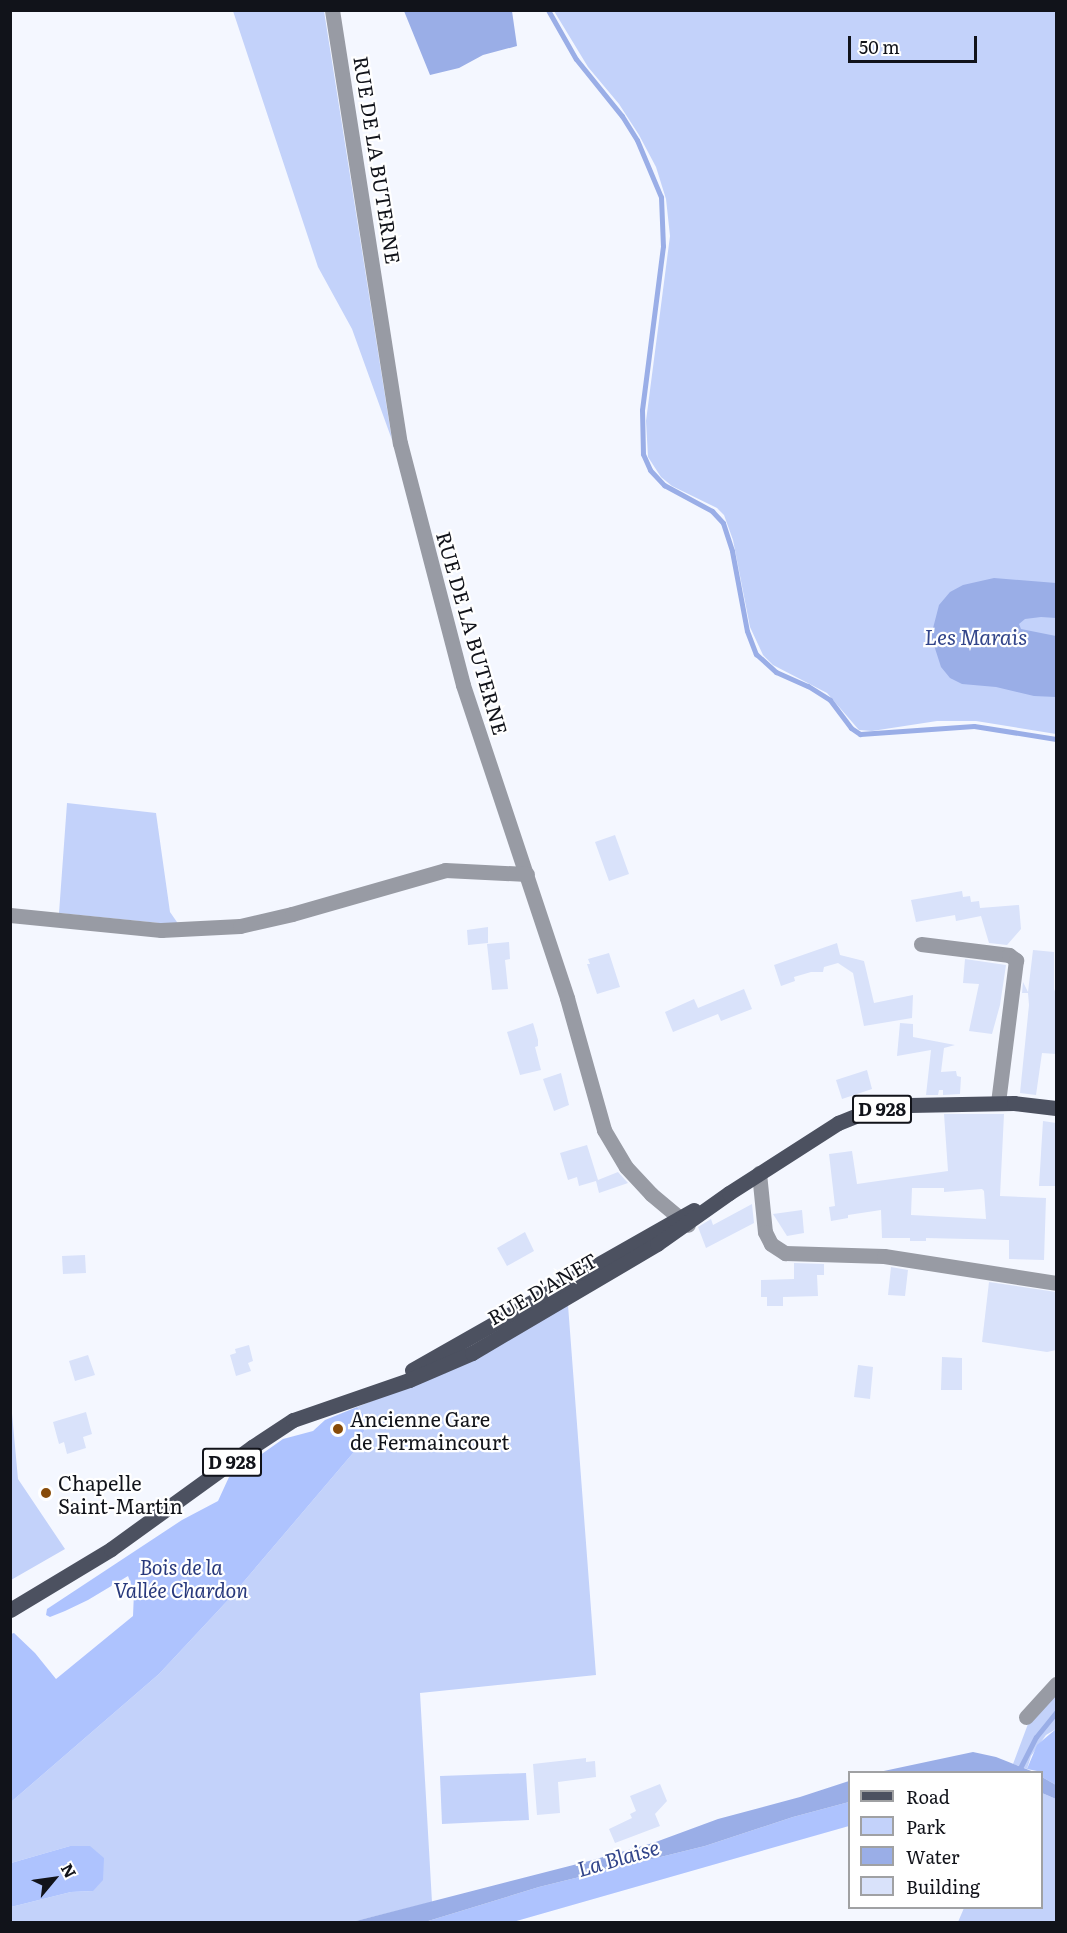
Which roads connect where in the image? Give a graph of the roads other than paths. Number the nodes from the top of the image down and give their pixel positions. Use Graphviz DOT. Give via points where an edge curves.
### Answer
graph roads {
  1 [pos="332,10"];
  2 [pos="527,874"];
  3 [pos="10,915"];
  4 [pos="921,944"];
  5 [pos="998,1103"];
  6 [pos="1056,1108"];
  7 [pos="759,1173"];
  8 [pos="683,1221"];
  9 [pos="1056,1283"];
  10 [pos="10,1610"];
  11 [pos="1056,1684"];
  12 [pos="1026,1717"];
  1 -- 2 [label="street, RUE DE LA BUTERNE" via="407,474 463,685"];
  2 -- 3 [label="street" via="467,870 421,875 240,926 161,930"];
  2 -- 8 [label="street, RUE DE LA BUTERNE" via="604,1130 626,1167"];
  4 -- 5 [label="street" via="1009,955 1016,960"];
  5 -- 6 [label="main road, RUE D'ANET / D 928"];
  5 -- 7 [label="main road, RUE D'ANET / D 928" via="909,1105 860,1114 825,1129"];
  7 -- 8 [label="main road, RUE D'ANET / D 928"];
  7 -- 9 [label="street" via="765,1232 771,1244 784,1253 884,1256"];
  8 -- 10 [label="main road, RUE D'ANET / D 928" via="472,1353 441,1368 310,1413 279,1429 111,1550"];
  11 -- 12 [label="street"];
}
